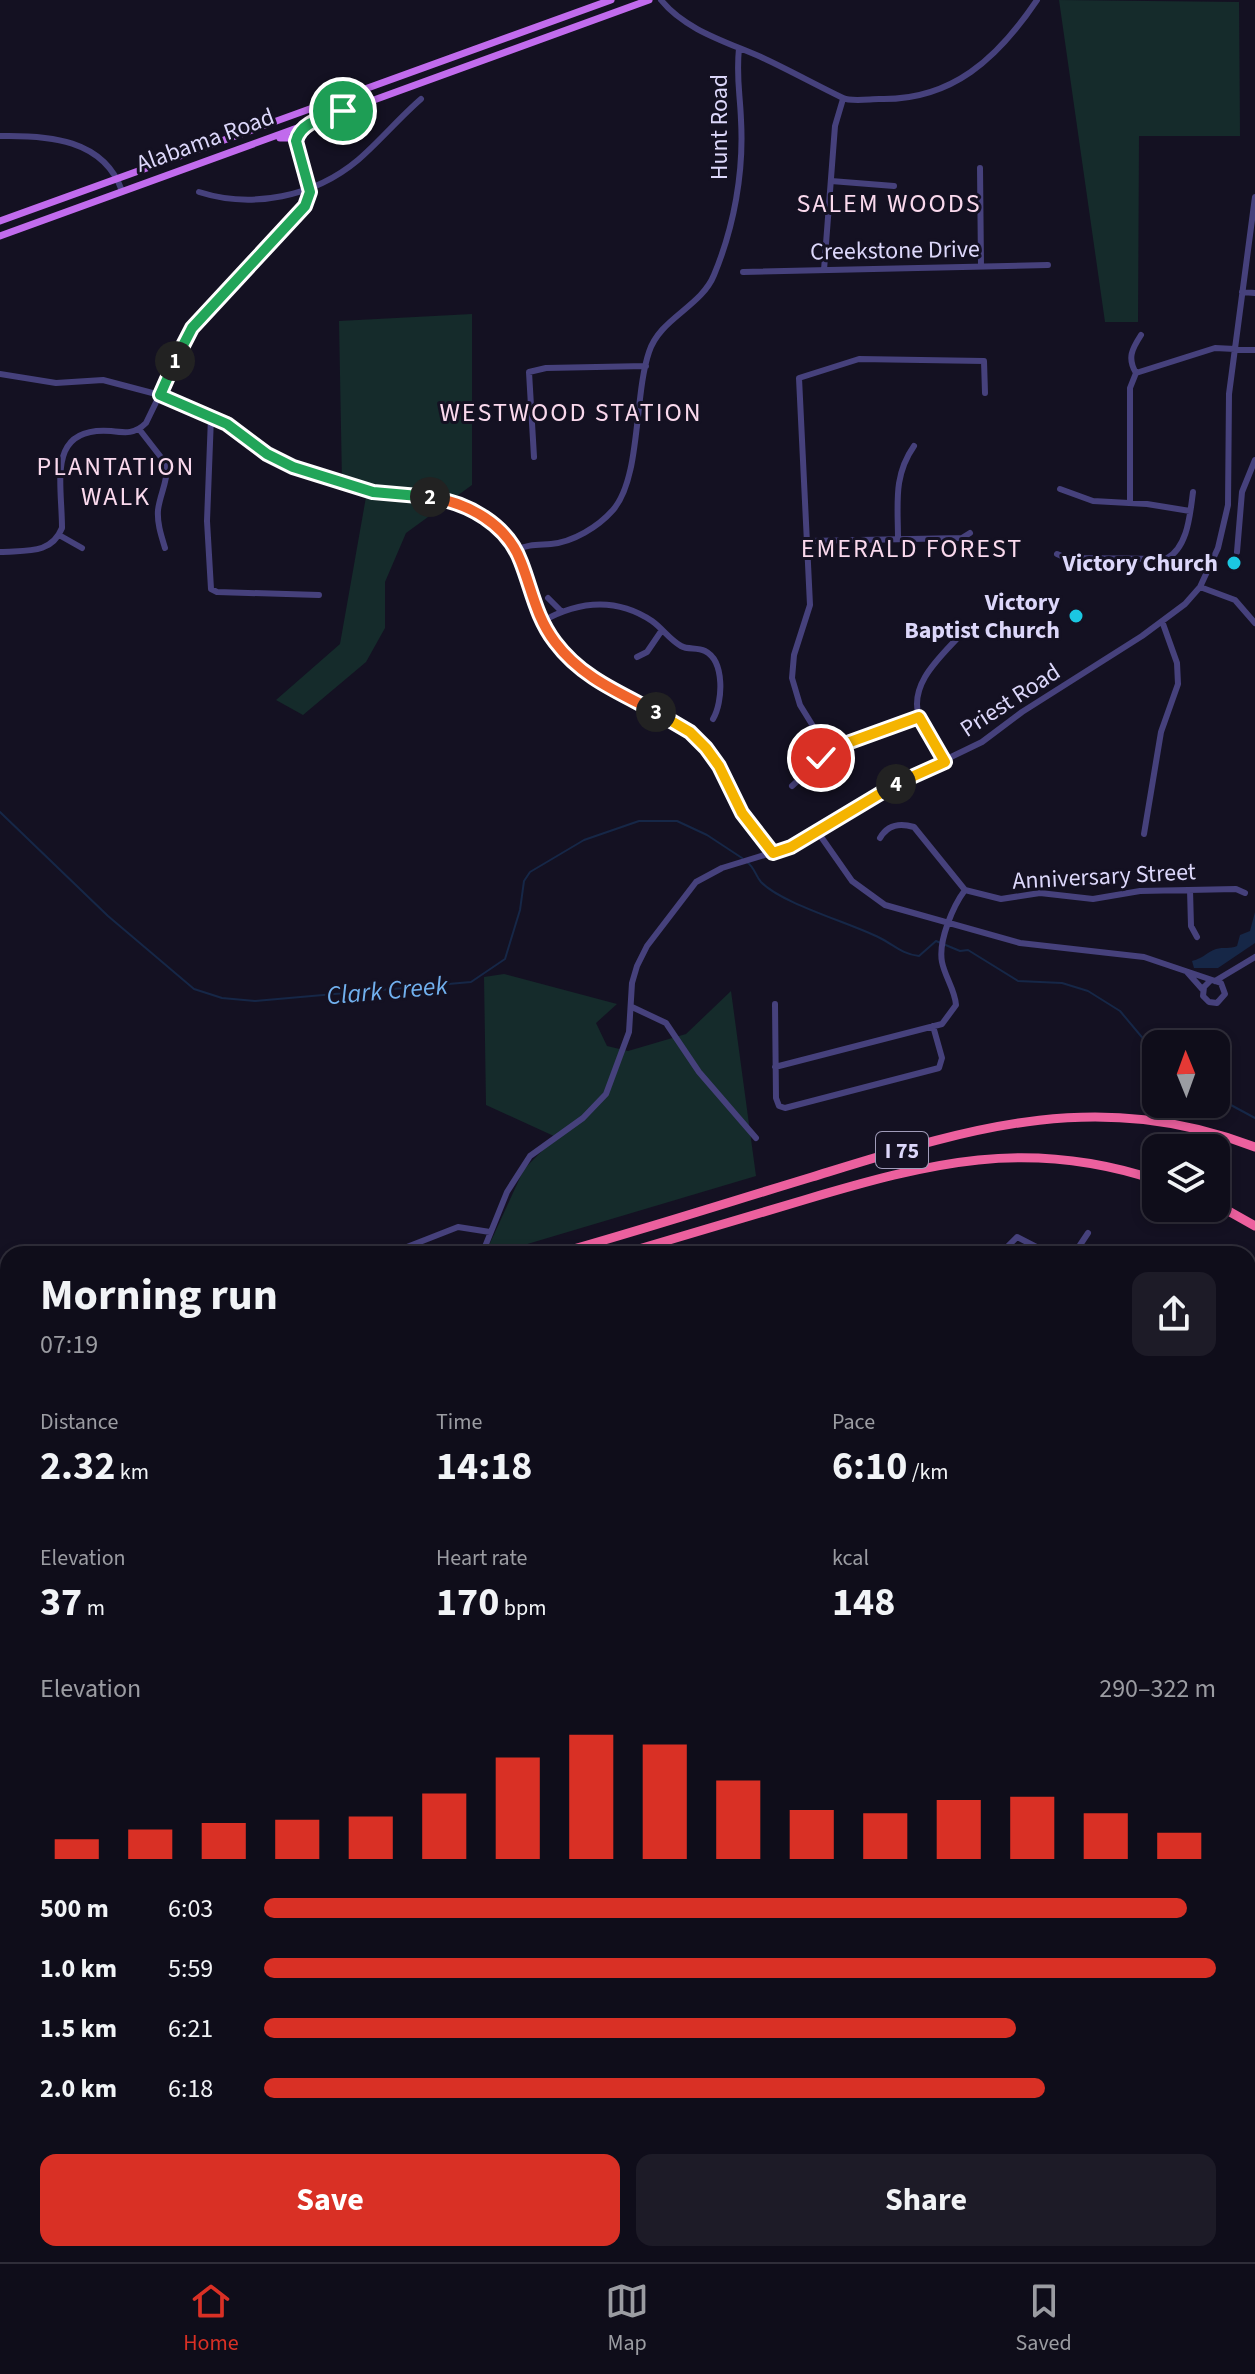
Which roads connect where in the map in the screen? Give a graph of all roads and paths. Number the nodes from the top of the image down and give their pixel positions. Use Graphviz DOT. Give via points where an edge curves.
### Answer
graph roads {
  1 [pos="611,0"];
  2 [pos="649,0"];
  3 [pos="661,0"];
  4 [pos="1037,0"];
  5 [pos="739,48"];
  6 [pos="421,99"];
  7 [pos="843,99"];
  8 [pos="306,125"];
  9 [pos="0,136"];
  10 [pos="296,141"];
  11 [pos="251,145"];
  12 [pos="980,168"];
  13 [pos="118,178"];
  14 [pos="831,181"];
  15 [pos="894,186"];
  16 [pos="309,189"];
  17 [pos="122,191"];
  18 [pos="199,192"];
  19 [pos="1255,197"];
  20 [pos="0,221"];
  21 [pos="0,236"];
  22 [pos="1048,265"];
  23 [pos="981,266"];
  24 [pos="824,270"];
  25 [pos="743,272"];
  26 [pos="1242,292"];
  27 [pos="1255,293"];
  28 [pos="1141,335"];
  29 [pos="1235,348"];
  30 [pos="1255,350"];
  31 [pos="646,366"];
  32 [pos="1136,373"];
  33 [pos="0,374"];
  34 [pos="985,393"];
  35 [pos="160,395"];
  36 [pos="211,417"];
  37 [pos="139,429"];
  38 [pos="914,446"];
  39 [pos="534,457"];
  40 [pos="1255,460"];
  41 [pos="1060,489"];
  42 [pos="1193,492"];
  43 [pos="1130,503"];
  44 [pos="1190,511"];
  45 [pos="970,533"];
  46 [pos="59,535"];
  47 [pos="898,539"];
  48 [pos="807,541"];
  49 [pos="82,548"];
  50 [pos="165,548"];
  51 [pos="516,550"];
  52 [pos="0,552"];
  53 [pos="1237,552"];
  54 [pos="1057,554"];
  55 [pos="1200,587"];
  56 [pos="319,595"];
  57 [pos="548,598"];
  58 [pos="561,611"];
  59 [pos="1162,621"];
  60 [pos="541,622"];
  61 [pos="1255,623"];
  62 [pos="662,630"];
  63 [pos="964,631"];
  64 [pos="637,657"];
  65 [pos="919,717"];
  66 [pos="713,719"];
  67 [pos="829,752"];
  68 [pos="945,762"];
  69 [pos="792,786"];
  70 [pos="817,831"];
  71 [pos="1144,834"];
  72 [pos="880,838"];
  73 [pos="773,853"];
  74 [pos="965,890"];
  75 [pos="1190,890"];
  76 [pos="1245,893"];
  77 [pos="949,924"];
  78 [pos="1197,937"];
  79 [pos="1255,957"];
  80 [pos="1234,970"];
  81 [pos="1187,972"];
  82 [pos="1213,981"];
  83 [pos="1225,989"];
  84 [pos="1203,990"];
  85 [pos="775,1004"];
  86 [pos="632,1007"];
  87 [pos="933,1026"];
  88 [pos="775,1067"];
  89 [pos="756,1138"];
  90 [pos="1255,1147"];
  91 [pos="1142,1177"];
  92 [pos="1230,1212"];
  93 [pos="1255,1226"];
  94 [pos="490,1232"];
  95 [pos="1088,1233"];
  96 [pos="409,1246"];
  97 [pos="485,1246"];
  98 [pos="582,1246"];
  99 [pos="649,1246"];
  100 [pos="1008,1246"];
  101 [pos="1034,1246"];
  102 [pos="1079,1246"];
  1 -- 13 [label="main road, Alabama Road"];
  2 -- 8 [label="main road, Alabama Road"];
  3 -- 5 [label="street" via="688,22"];
  4 -- 7 [label="street" via="997,49 971,73 943,88 909,100"];
  5 -- 7 [label="street"];
  5 -- 31 [label="street, Hunt Road" via="738,190 723,253 708,287 658,333"];
  6 -- 16 [label="street" via="356,162"];
  7 -- 14 [label="street" via="835,126"];
  8 -- 10 [label="main road"];
  8 -- 11 [label="main road, Alabama Road"];
  9 -- 13 [label="street" via="78,144 100,157"];
  10 -- 11 [label="main road" via="286,137"];
  10 -- 16 [label="street"];
  11 -- 17 [label="main road, Alabama Road"];
  12 -- 23 [label="street"];
  13 -- 17 [label="street"];
  13 -- 20 [label="main road, Alabama Road"];
  14 -- 15 [label="street"];
  14 -- 24 [label="street"];
  16 -- 18 [label="street" via="276,198 234,200"];
  16 -- 35 [label="street" via="298,214 192,328"];
  17 -- 21 [label="main road, Alabama Road"];
  19 -- 26 [label="street, Priest Road"];
  22 -- 23 [label="street, Creekstone Drive"];
  23 -- 24 [label="street, Creekstone Drive"];
  24 -- 25 [label="street, Creekstone Drive"];
  26 -- 27 [label="street"];
  26 -- 29 [label="street, Priest Road"];
  28 -- 32 [label="street" via="1130,356"];
  29 -- 30 [label="street"];
  29 -- 32 [label="street" via="1208,349"];
  29 -- 55 [label="street, Priest Road" via="1228,413 1228,505 1218,548"];
  31 -- 39 [label="street" via="529,372"];
  31 -- 51 [label="street, Hunt Road" via="619,502 579,537"];
  32 -- 43 [label="street" via="1130,388"];
  33 -- 35 [label="street" via="56,383 103,380"];
  34 -- 48 [label="street" via="984,361 859,359 799,378"];
  35 -- 36 [label="street"];
  35 -- 37 [label="street"];
  36 -- 51 [label="street" via="293,467 373,492 427,496 467,507 496,526"];
  36 -- 56 [label="street" via="211,589"];
  37 -- 46 [label="street" via="82,432 66,446"];
  37 -- 50 [label="street" via="167,465 158,509"];
  38 -- 47 [label="street" via="897,483"];
  40 -- 53 [label="street" via="1242,492"];
  41 -- 43 [label="street" via="1093,501"];
  42 -- 44 [label="street"];
  43 -- 44 [label="street"];
  44 -- 54 [label="street" via="1178,550 1166,559"];
  45 -- 47 [label="street" via="962,538"];
  46 -- 49 [label="street"];
  46 -- 52 [label="street" via="44,549"];
  47 -- 48 [label="street"];
  48 -- 67 [label="street" via="810,605 792,678 800,705"];
  51 -- 60 [label="street"];
  55 -- 59 [label="street, Priest Road"];
  55 -- 61 [label="street" via="1235,600"];
  57 -- 58 [label="street"];
  58 -- 60 [label="street"];
  58 -- 62 [label="street" via="614,604"];
  59 -- 68 [label="street, Priest Road"];
  59 -- 71 [label="street" via="1179,675 1161,732"];
  60 -- 73 [label="street" via="584,672 697,738"];
  62 -- 64 [label="street"];
  62 -- 66 [label="street" via="682,647 705,651 718,664 718,709"];
  63 -- 65 [label="street" via="925,676"];
  65 -- 67 [label="street"];
  65 -- 68 [label="street"];
  67 -- 69 [label="street"];
  68 -- 70 [label="street, Priest Road" via="891,786"];
  70 -- 73 [label="street, Priest Road"];
  70 -- 77 [label="street" via="867,895"];
  72 -- 74 [label="street" via="897,825 914,827"];
  73 -- 86 [label="street, Priest Road" via="713,872 689,889 643,954 632,983"];
  74 -- 75 [label="street, Anniversary Street" via="1001,899 1040,893 1093,899"];
  74 -- 77 [label="street"];
  75 -- 76 [label="street, Anniversary Street"];
  75 -- 78 [label="street" via="1191,926"];
  77 -- 81 [label="street" via="1020,943 1144,957"];
  77 -- 87 [label="street" via="942,962 956,1005 942,1024"];
  79 -- 80 [label="street"];
  80 -- 82 [label="street"];
  80 -- 83 [label="street"];
  81 -- 82 [label="street"];
  81 -- 84 [label="street"];
  82 -- 83 [label="street"];
  82 -- 84 [label="street"];
  83 -- 84 [label="street" via="1222,1000 1214,1003 1204,998"];
  85 -- 88 [label="street"];
  86 -- 89 [label="street" via="666,1023 699,1072"];
  86 -- 94 [label="street, Priest Road" via="621,1060 603,1100 530,1156"];
  87 -- 88 [label="street"];
  87 -- 88 [label="street" via="942,1058 939,1068 858,1090 781,1107 776,1101"];
  90 -- 98 [label="highway, I 75" via="1151,1120 1029,1119 933,1140"];
  91 -- 99 [label="highway, I 75" via="1064,1160 957,1160"];
  92 -- 93 [label="highway"];
  94 -- 96 [label="street" via="458,1227"];
  94 -- 97 [label="street, Priest Road"];
  95 -- 102 [label="street"];
  100 -- 101 [label="street" via="1017,1237"];
}
